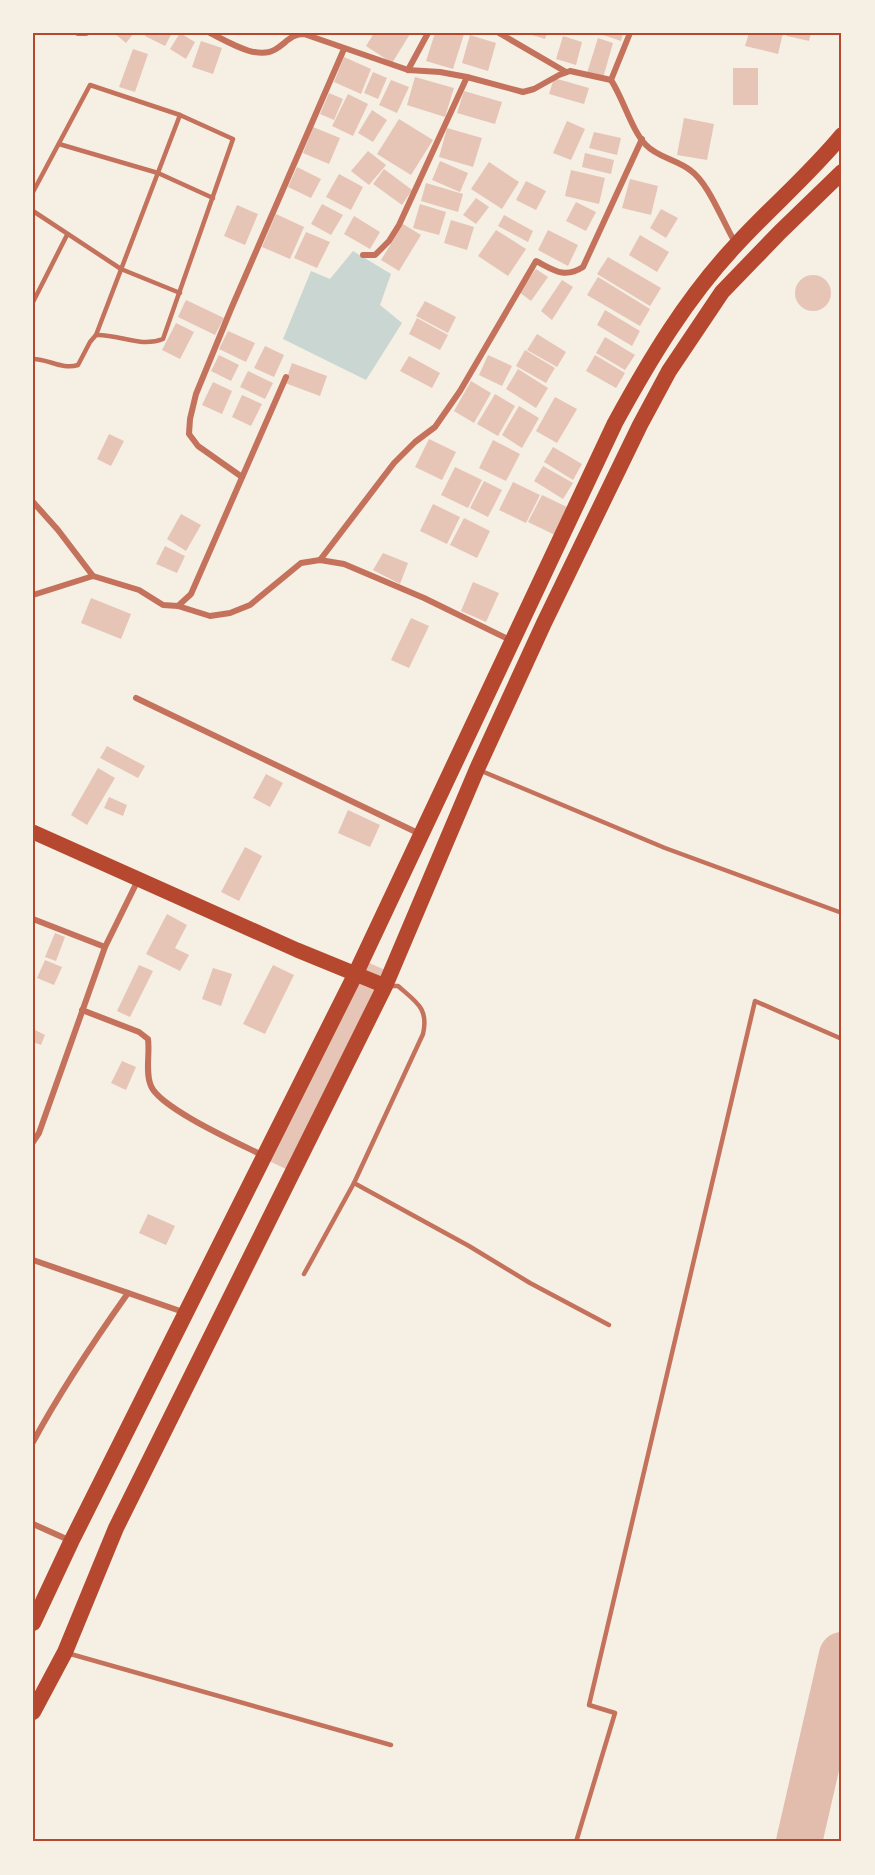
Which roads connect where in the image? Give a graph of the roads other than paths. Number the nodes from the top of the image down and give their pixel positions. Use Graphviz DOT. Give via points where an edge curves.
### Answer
graph roads {
  1 [pos="78,33"];
  2 [pos="86,33"];
  3 [pos="210,33"];
  4 [pos="428,33"];
  5 [pos="499,33"];
  6 [pos="630,33"];
  7 [pos="344,49"];
  8 [pos="408,70"];
  9 [pos="566,72"];
  10 [pos="467,77"];
  11 [pos="611,80"];
  12 [pos="180,115"];
  13 [pos="842,135"];
  14 [pos="642,139"];
  15 [pos="59,144"];
  16 [pos="842,172"];
  17 [pos="158,173"];
  18 [pos="33,192"];
  19 [pos="213,198"];
  20 [pos="33,211"];
  21 [pos="67,235"];
  22 [pos="736,245"];
  23 [pos="363,255"];
  24 [pos="121,269"];
  25 [pos="180,293"];
  26 [pos="33,302"];
  27 [pos="96,335"];
  28 [pos="33,359"];
  29 [pos="286,377"];
  30 [pos="242,477"];
  31 [pos="33,502"];
  32 [pos="320,560"];
  33 [pos="93,576"];
  34 [pos="33,595"];
  35 [pos="178,606"];
  36 [pos="513,641"];
  37 [pos="136,698"];
  38 [pos="477,769"];
  39 [pos="33,832"];
  40 [pos="422,835"];
  41 [pos="139,878"];
  42 [pos="842,913"];
  43 [pos="33,920"];
  44 [pos="105,947"];
  45 [pos="355,975"];
  46 [pos="385,986"];
  47 [pos="82,1010"];
  48 [pos="842,1039"];
  49 [pos="33,1142"];
  50 [pos="263,1156"];
  51 [pos="354,1183"];
  52 [pos="33,1260"];
  53 [pos="304,1275"];
  54 [pos="128,1293"];
  55 [pos="186,1313"];
  56 [pos="609,1325"];
  57 [pos="33,1442"];
  58 [pos="33,1524"];
  59 [pos="71,1542"];
  60 [pos="33,1623"];
  61 [pos="65,1652"];
  62 [pos="33,1712"];
  63 [pos="391,1745"];
  64 [pos="576,1842"];
  1 -- 2 [label="street"];
  3 -- 7 [label="street" via="263,53 275,51 296,34 312,35"];
  4 -- 8 [label="street"];
  5 -- 9 [label="street"];
  6 -- 11 [label="street"];
  7 -- 8 [label="street"];
  7 -- 30 [label="street" via="231,309 196,394 190,419 189,434 198,446"];
  8 -- 10 [label="street"];
  9 -- 10 [label="street" via="523,92"];
  9 -- 11 [label="street"];
  10 -- 23 [label="street" via="394,233 375,255"];
  11 -- 14 [label="street"];
  12 -- 15 [label="lane" via="90,86"];
  12 -- 17 [label="lane"];
  12 -- 19 [label="lane" via="233,139"];
  13 -- 22 [label="highway"];
  14 -- 22 [label="street" via="690,170 703,184"];
  14 -- 32 [label="street" via="583,267 573,274 536,261 435,427 394,463"];
  15 -- 17 [label="lane"];
  15 -- 18 [label="lane"];
  16 -- 38 [label="highway" via="723,292 669,371 544,623"];
  17 -- 19 [label="lane"];
  17 -- 24 [label="lane"];
  19 -- 25 [label="lane"];
  20 -- 21 [label="lane"];
  21 -- 24 [label="lane"];
  21 -- 26 [label="lane"];
  22 -- 36 [label="highway" via="677,318 647,365 615,423"];
  24 -- 25 [label="lane"];
  24 -- 27 [label="lane"];
  25 -- 27 [label="lane" via="163,339 143,343"];
  27 -- 28 [label="lane" via="78,366 70,368"];
  29 -- 30 [label="street"];
  30 -- 35 [label="street" via="191,594"];
  31 -- 33 [label="street"];
  32 -- 35 [label="street" via="301,563 250,605 230,613 210,616"];
  32 -- 36 [label="street" via="344,564"];
  33 -- 34 [label="street"];
  33 -- 35 [label="street" via="139,590 162,605"];
  36 -- 40 [label="highway"];
  37 -- 40 [label="street"];
  38 -- 42 [label="lane" via="665,848"];
  38 -- 46 [label="highway"];
  39 -- 41 [label="main road"];
  40 -- 45 [label="highway"];
  41 -- 44 [label="street"];
  41 -- 45 [label="main road"];
  43 -- 44 [label="street"];
  44 -- 47 [label="street"];
  45 -- 46 [label="main road"];
  45 -- 50 [label="highway"];
  46 -- 51 [label="lane" via="398,986 419,1005 426,1018 423,1034"];
  46 -- 61 [label="highway" via="116,1528"];
  47 -- 49 [label="street"];
  47 -- 50 [label="street" via="148,1039 150,1085 158,1096"];
  48 -- 64 [label="lane" via="755,1001 589,1705 615,1713"];
  50 -- 55 [label="highway"];
  51 -- 53 [label="lane"];
  51 -- 56 [label="lane"];
  52 -- 54 [label="street"];
  54 -- 55 [label="street"];
  54 -- 57 [label="street" via="80,1362"];
  55 -- 59 [label="highway"];
  58 -- 59 [label="street"];
  59 -- 60 [label="highway"];
  61 -- 62 [label="highway"];
  61 -- 63 [label="lane"];
}
